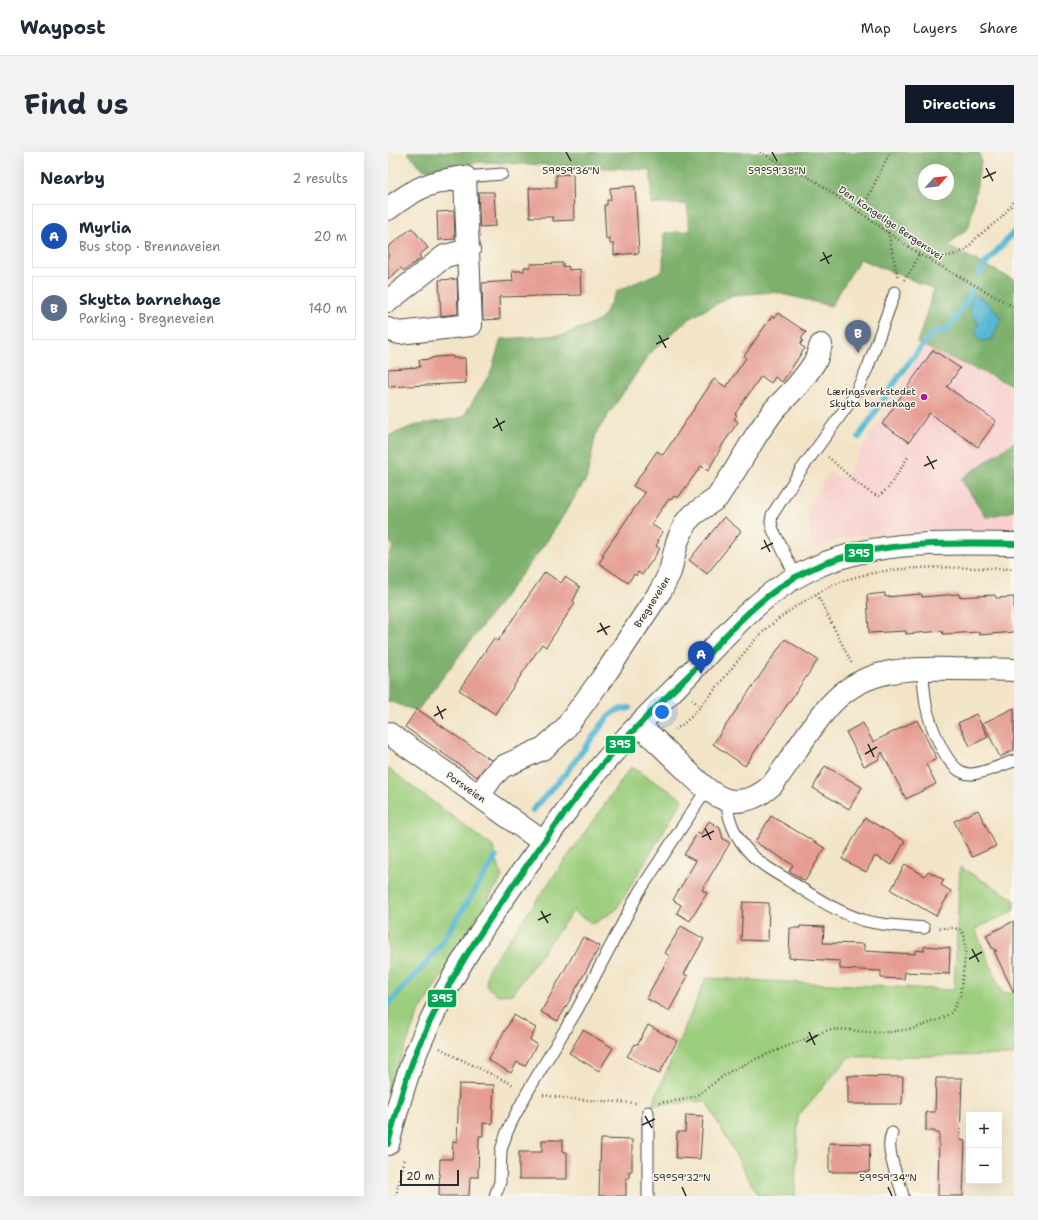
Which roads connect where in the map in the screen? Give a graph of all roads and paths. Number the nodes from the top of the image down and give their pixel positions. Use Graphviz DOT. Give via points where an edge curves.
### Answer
graph roads {
  1 [pos="760,152"];
  2 [pos="890,152"];
  3 [pos="502,174"];
  4 [pos="465,177"];
  5 [pos="1014,202"];
  6 [pos="388,209"];
  7 [pos="860,213"];
  8 [pos="888,231"];
  9 [pos="469,250"];
  10 [pos="919,254"];
  11 [pos="929,259"];
  12 [pos="898,288"];
  13 [pos="388,301"];
  14 [pos="1014,307"];
  15 [pos="388,330"];
  16 [pos="821,345"];
  17 [pos="817,447"];
  18 [pos="908,457"];
  19 [pos="1014,544"];
  20 [pos="1014,569"];
  21 [pos="796,577"];
  22 [pos="817,594"];
  23 [pos="923,668"];
  24 [pos="1014,670"];
  25 [pos="861,681"];
  26 [pos="639,725"];
  27 [pos="388,733"];
  28 [pos="671,733"];
  29 [pos="1014,761"];
  30 [pos="707,789"];
  31 [pos="479,796"];
  32 [pos="727,800"];
  33 [pos="543,842"];
  34 [pos="924,928"];
  35 [pos="443,1041"];
  36 [pos="440,1048"];
  37 [pos="437,1054"];
  38 [pos="528,1091"];
  39 [pos="640,1104"];
  40 [pos="651,1108"];
  41 [pos="892,1133"];
  42 [pos="396,1150"];
  43 [pos="396,1196"];
  44 [pos="494,1196"];
  45 [pos="648,1196"];
  46 [pos="903,1196"];
  1 -- 7 [label="path, Den Kongelige Bergensvei" via="814,181"];
  2 -- 7 [label="path"];
  3 -- 4 [label="lane"];
  4 -- 6 [label="street" via="425,185 407,194"];
  4 -- 9 [label="street"];
  5 -- 11 [label="path" via="1001,218 977,237 966,250"];
  7 -- 8 [label="path, Den Kongelige Bergensvei"];
  8 -- 10 [label="path, Den Kongelige Bergensvei"];
  8 -- 12 [label="path"];
  9 -- 13 [label="street" via="445,256"];
  9 -- 15 [label="street" via="471,325 399,332"];
  10 -- 11 [label="path, Den Kongelige Bergensvei"];
  10 -- 12 [label="path"];
  11 -- 14 [label="path, Den Kongelige Bergensvei"];
  12 -- 17 [label="lane" via="868,367 853,398"];
  16 -- 31 [label="street, Bregneveien" via="816,360 808,372 774,410 717,498 686,522 677,542 670,572 661,590 564,730 544,748 502,767"];
  17 -- 18 [label="path" via="859,484 879,496 889,487"];
  17 -- 21 [label="lane" via="776,508 771,522"];
  19 -- 21 [label="street" via="920,544 890,547 833,560"];
  20 -- 22 [label="path" via="930,568 880,572 853,578"];
  21 -- 26 [label="street" via="746,615"];
  22 -- 25 [label="path"];
  22 -- 28 [label="path" via="785,614 756,639 692,717"];
  23 -- 24 [label="street"];
  23 -- 25 [label="street" via="885,673"];
  23 -- 29 [label="lane" via="924,692 930,719 935,734 955,768 969,774"];
  25 -- 32 [label="street" via="843,693 825,711 772,785 760,795 747,800"];
  26 -- 30 [label="street"];
  26 -- 33 [label="street" via="596,772"];
  27 -- 31 [label="street, Porsveien"];
  30 -- 32 [label="street"];
  30 -- 38 [label="lane" via="639,892 577,1010"];
  31 -- 33 [label="street, Porsveien"];
  32 -- 34 [label="lane" via="727,811 735,831 748,852 762,864 851,916 882,924"];
  33 -- 42 [label="street" via="470,948 437,1008 412,1063 395,1116"];
  34 -- 40 [label="path" via="954,928 964,934 966,950 960,996 952,1012 943,1018 916,1028 890,1032 825,1031 729,1072 696,1096"];
  35 -- 36 [label="path"];
  36 -- 37 [label="path"];
  36 -- 38 [label="path"];
  38 -- 39 [label="path" via="570,1099"];
  38 -- 44 [label="lane" via="506,1132 501,1150 500,1182"];
  40 -- 45 [label="lane"];
  41 -- 46 [label="lane" via="891,1156"];
  42 -- 43 [label="path"];
}
